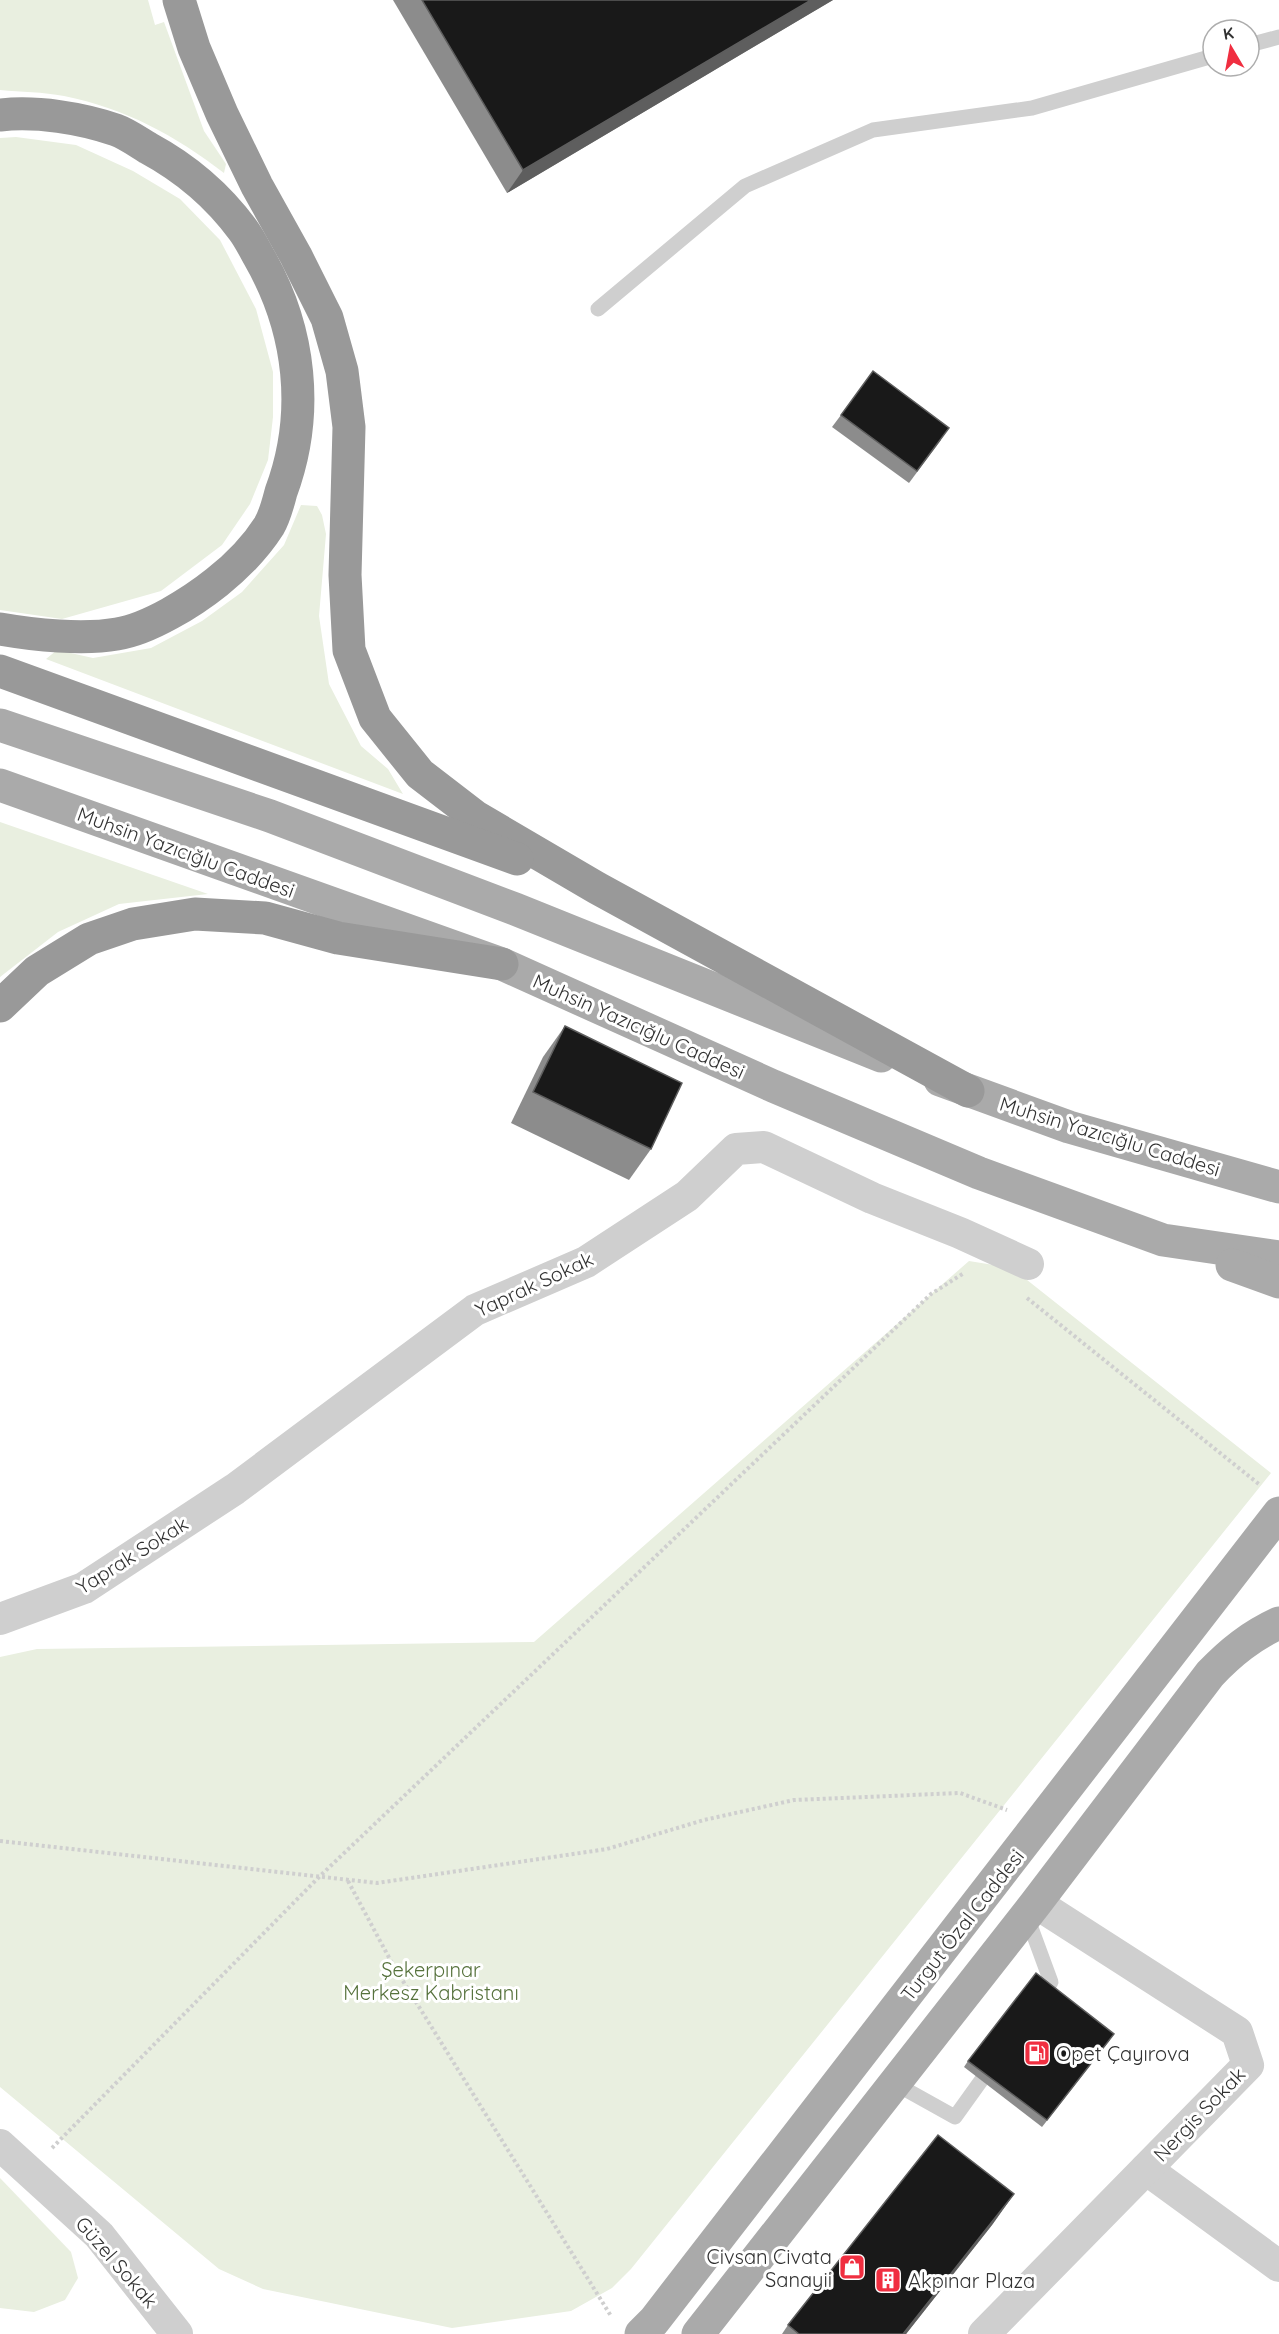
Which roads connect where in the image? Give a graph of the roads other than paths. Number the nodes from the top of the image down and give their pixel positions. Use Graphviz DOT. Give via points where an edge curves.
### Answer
graph roads {
  1 [pos="179,0"];
  2 [pos="1279,37"];
  3 [pos="1261,42"];
  4 [pos="1201,59"];
  5 [pos="0,115"];
  6 [pos="598,309"];
  7 [pos="0,629"];
  8 [pos="0,671"];
  9 [pos="0,724"];
  10 [pos="0,784"];
  11 [pos="597,888"];
  12 [pos="502,964"];
  13 [pos="0,1006"];
  14 [pos="968,1091"];
  15 [pos="1279,1187"];
  16 [pos="1163,1240"];
  17 [pos="1279,1257"];
  18 [pos="1028,1264"];
  19 [pos="1279,1282"];
  20 [pos="1279,1513"];
  21 [pos="0,1619"];
  22 [pos="1279,1623"];
  23 [pos="1031,1909"];
  24 [pos="1031,2011"];
  25 [pos="1003,2050"];
  26 [pos="894,2083"];
  27 [pos="0,2145"];
  28 [pos="1146,2169"];
  29 [pos="1279,2266"];
  30 [pos="628,2329"];
  31 [pos="177,2334"];
  32 [pos="698,2334"];
  33 [pos="984,2334"];
  1 -- 11 [label="highway" via="222,114 327,318 342,371 349,427 345,575 349,650 375,718 420,774 438,789 476,817"];
  2 -- 3 [label="lane"];
  4 -- 6 [label="lane" via="1032,108 873,130 746,186"];
  5 -- 7 [label="highway" via="63,117 117,131 163,156 206,188 244,231 272,279 298,366 291,466 270,525 240,563 199,597 163,618 118,634 69,636"];
  8 -- 11 [label="highway"];
  9 -- 14 [label="main road, Muhsin Yazıcığlu Caddesi" via="270,816"];
  10 -- 12 [label="main road, Muhsin Yazıcığlu Caddesi"];
  11 -- 14 [label="highway"];
  12 -- 13 [label="highway" via="338,938 265,918 195,914 133,924 89,939 37,971"];
  12 -- 16 [label="main road, Muhsin Yazıcığlu Caddesi" via="979,1173"];
  14 -- 15 [label="main road, Muhsin Yazıcığlu Caddesi" via="1069,1126"];
  16 -- 17 [label="main road, Muhsin Yazıcığlu Caddesi"];
  16 -- 19 [label="main road"];
  18 -- 21 [label="street, Yaprak Sokak" via="764,1147 736,1149 687,1196 586,1262 475,1310 235,1489 84,1588"];
  20 -- 30 [label="main road, Turgut Özal Caddesi" via="654,2321"];
  22 -- 23 [label="main road" via="1232,1651 1210,1674"];
  23 -- 24 [label="lane" via="1051,1982"];
  23 -- 26 [label="main road"];
  23 -- 28 [label="street, Nergis Sokak" via="1238,2032 1248,2065"];
  25 -- 26 [label="lane" via="955,2117"];
  26 -- 32 [label="main road"];
  27 -- 31 [label="street, Güzel Sokak" via="99,2235"];
  28 -- 29 [label="street"];
  28 -- 33 [label="street, Nergis Sokak"];
}
